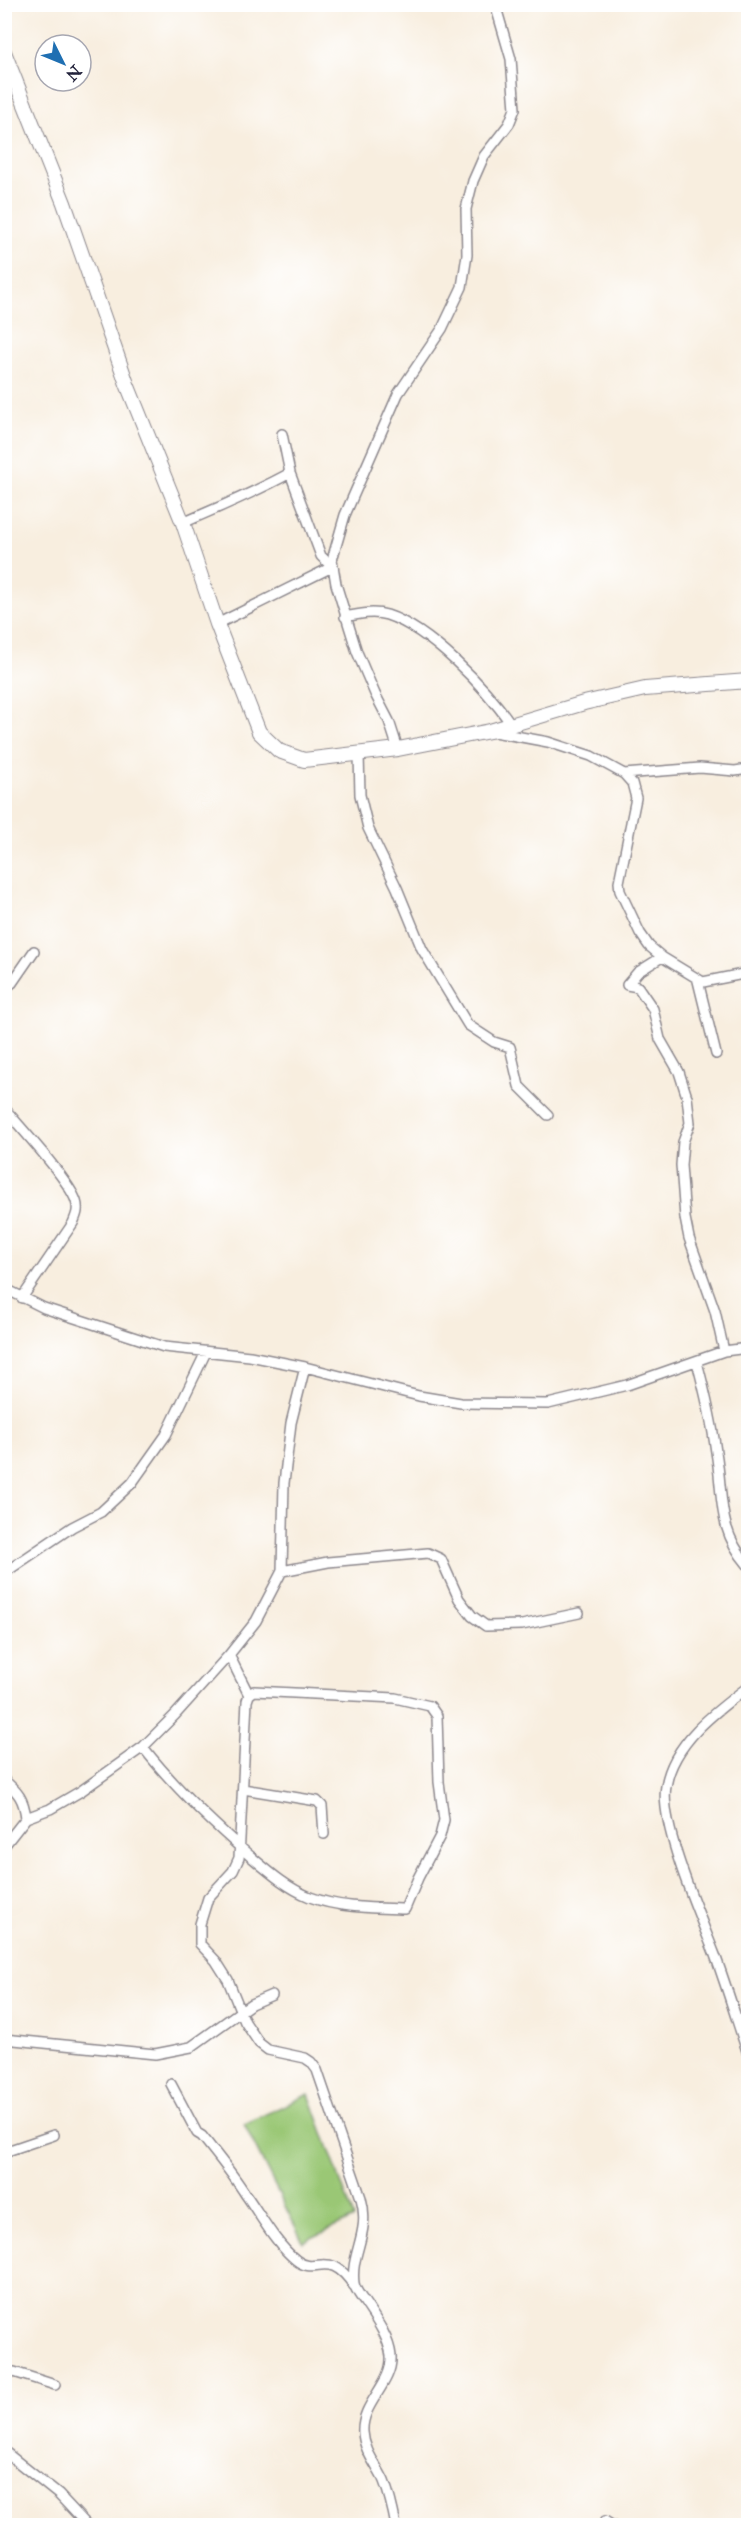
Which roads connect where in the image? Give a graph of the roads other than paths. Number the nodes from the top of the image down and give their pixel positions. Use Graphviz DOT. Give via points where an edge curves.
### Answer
graph roads {
  1 [pos="495,4"];
  2 [pos="4,52"];
  3 [pos="282,434"];
  4 [pos="290,473"];
  5 [pos="183,523"];
  6 [pos="332,567"];
  7 [pos="345,617"];
  8 [pos="217,624"];
  9 [pos="748,681"];
  10 [pos="511,724"];
  11 [pos="490,731"];
  12 [pos="398,749"];
  13 [pos="359,754"];
  14 [pos="748,769"];
  15 [pos="624,774"];
  16 [pos="34,951"];
  17 [pos="662,957"];
  18 [pos="748,973"];
  19 [pos="698,981"];
  20 [pos="4,989"];
  21 [pos="716,1054"];
  22 [pos="4,1108"];
  23 [pos="548,1115"];
  24 [pos="4,1288"];
  25 [pos="22,1298"];
  26 [pos="748,1347"];
  27 [pos="724,1351"];
  28 [pos="206,1352"];
  29 [pos="697,1362"];
  30 [pos="305,1367"];
  31 [pos="748,1565"];
  32 [pos="282,1572"];
  33 [pos="4,1574"];
  34 [pos="579,1613"];
  35 [pos="229,1655"];
  36 [pos="748,1687"];
  37 [pos="249,1695"];
  38 [pos="143,1747"];
  39 [pos="4,1780"];
  40 [pos="243,1789"];
  41 [pos="26,1818"];
  42 [pos="324,1834"];
  43 [pos="4,1846"];
  44 [pos="240,1847"];
  45 [pos="272,1995"];
  46 [pos="241,2010"];
  47 [pos="4,2039"];
  48 [pos="748,2054"];
  49 [pos="171,2084"];
  50 [pos="54,2134"];
  51 [pos="4,2152"];
  52 [pos="354,2286"];
  53 [pos="4,2373"];
  54 [pos="55,2385"];
  55 [pos="4,2451"];
  56 [pos="88,2526"];
  57 [pos="396,2526"];
  1 -- 6 [label="street" via="511,59 515,109 509,124 484,156 473,181 466,209 467,255 462,287 442,329 398,394 345,515"];
  2 -- 5 [label="street"];
  3 -- 4 [label="street"];
  4 -- 5 [label="street"];
  4 -- 6 [label="street" via="321,556"];
  5 -- 8 [label="street"];
  6 -- 7 [label="street"];
  6 -- 8 [label="street"];
  7 -- 10 [label="street" via="386,615 408,625 486,690"];
  7 -- 12 [label="street"];
  8 -- 13 [label="street" via="259,732 279,751 304,760"];
  9 -- 10 [label="street" via="645,689"];
  10 -- 11 [label="street"];
  11 -- 12 [label="street"];
  11 -- 15 [label="street" via="570,748"];
  12 -- 13 [label="street"];
  13 -- 23 [label="street" via="360,795 368,828 422,949 468,1025 510,1047 519,1086"];
  14 -- 15 [label="street"];
  15 -- 17 [label="street" via="632,783 636,798 620,891 640,933"];
  16 -- 20 [label="street"];
  17 -- 19 [label="street"];
  17 -- 27 [label="street" via="638,972 627,985 638,987 653,1009 660,1039 679,1072 687,1097 690,1123 681,1165 685,1218"];
  18 -- 19 [label="street"];
  19 -- 21 [label="street"];
  22 -- 25 [label="street" via="66,1184 78,1211"];
  24 -- 25 [label="street"];
  25 -- 28 [label="street" via="164,1347"];
  26 -- 27 [label="street"];
  27 -- 29 [label="street"];
  28 -- 30 [label="street"];
  28 -- 33 [label="street" via="166,1435 132,1483 101,1512"];
  29 -- 30 [label="street" via="584,1396 548,1404 514,1405 461,1403"];
  29 -- 31 [label="street" via="717,1453 723,1523"];
  30 -- 32 [label="street" via="291,1423 284,1483"];
  32 -- 34 [label="street" via="328,1562 428,1553 441,1558 459,1599 486,1626 522,1625"];
  32 -- 35 [label="street" via="256,1621"];
  35 -- 37 [label="street"];
  35 -- 38 [label="street"];
  36 -- 48 [label="street" via="714,1713 677,1755 664,1798 677,1850"];
  37 -- 40 [label="street"];
  37 -- 44 [label="street" via="254,1691 377,1696 430,1706 437,1716 444,1820 405,1909 335,1904 310,1897 284,1884"];
  38 -- 41 [label="street" via="81,1791"];
  38 -- 44 [label="street" via="161,1771"];
  39 -- 41 [label="street" via="18,1791"];
  40 -- 42 [label="street" via="317,1801 322,1806"];
  40 -- 44 [label="street"];
  41 -- 43 [label="street"];
  44 -- 46 [label="street" via="233,1871 208,1898 199,1937 200,1944 228,1980"];
  45 -- 46 [label="street"];
  46 -- 47 [label="street" via="191,2047 169,2053"];
  46 -- 52 [label="street" via="259,2043 268,2050 305,2058 317,2070 365,2213"];
  49 -- 52 [label="street" via="197,2133 295,2259 305,2266 337,2266"];
  50 -- 51 [label="street"];
  52 -- 57 [label="street" via="383,2332 391,2357 386,2376 363,2421 364,2446 383,2480"];
  53 -- 54 [label="street" via="14,2372"];
  55 -- 56 [label="street" via="59,2495"];
}
